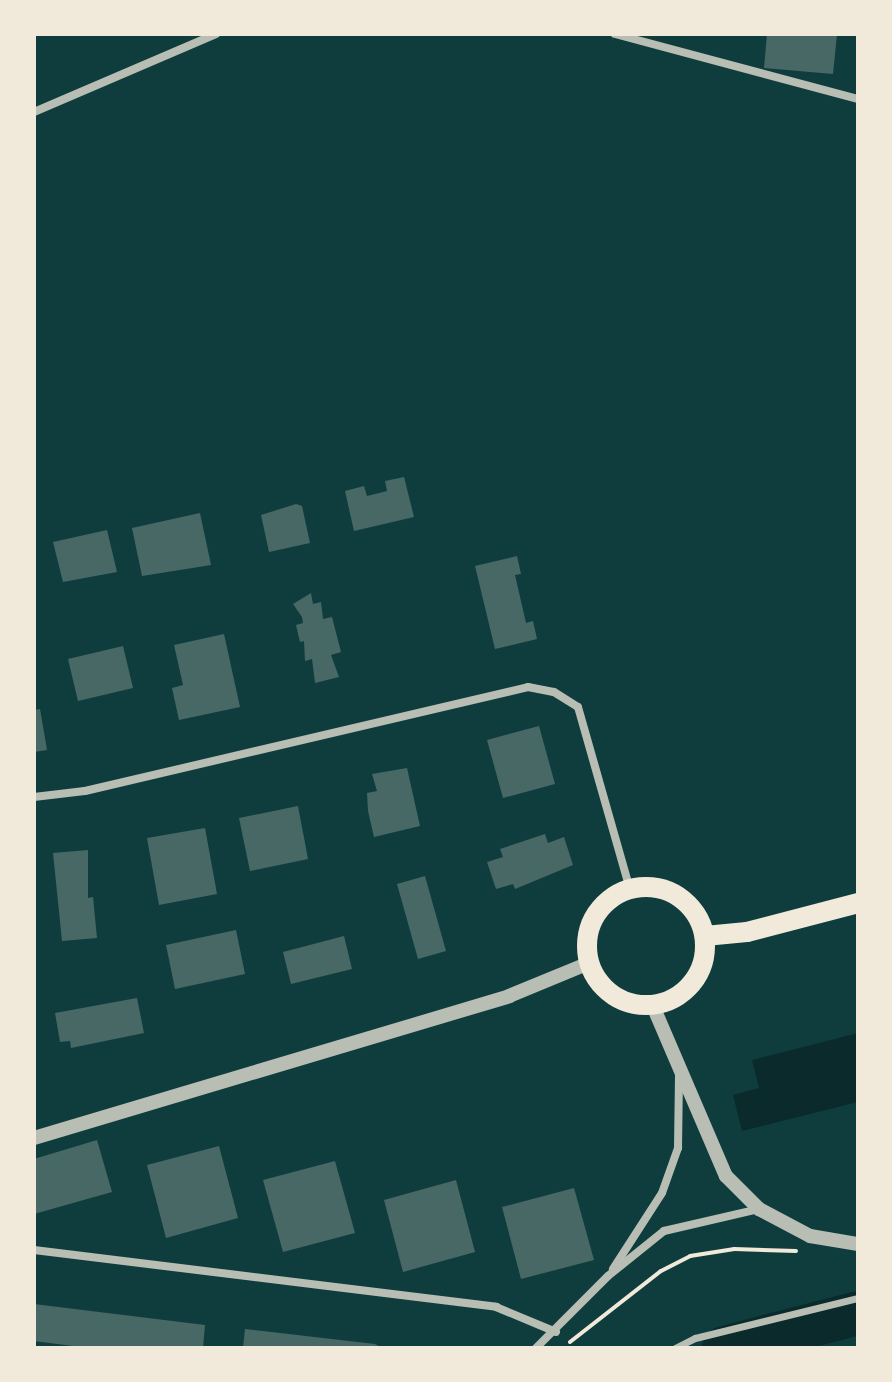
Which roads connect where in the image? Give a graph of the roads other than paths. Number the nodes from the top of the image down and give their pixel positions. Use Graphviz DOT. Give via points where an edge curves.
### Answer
graph roads {
  1 [pos="216,34"];
  2 [pos="615,34"];
  3 [pos="858,99"];
  4 [pos="34,112"];
  5 [pos="34,797"];
  6 [pos="630,889"];
  7 [pos="858,903"];
  8 [pos="705,936"];
  9 [pos="589,963"];
  10 [pos="653,1006"];
  11 [pos="679,1070"];
  12 [pos="34,1138"];
  13 [pos="759,1209"];
  14 [pos="858,1244"];
  15 [pos="34,1250"];
  16 [pos="608,1276"];
  17 [pos="858,1298"];
  18 [pos="556,1332"];
  19 [pos="536,1348"];
  20 [pos="675,1348"];
  1 -- 4 [label="street"];
  2 -- 3 [label="street"];
  5 -- 6 [label="street" via="85,791 528,687 554,692 578,707"];
  6 -- 8 [label="main road" via="669,891 686,901"];
  6 -- 9 [label="main road" via="613,896 590,926"];
  7 -- 8 [label="main road" via="747,932"];
  8 -- 10 [label="main road" via="699,974 672,1000"];
  9 -- 10 [label="main road" via="606,991 636,1005"];
  9 -- 12 [label="street" via="509,996"];
  10 -- 11 [label="street"];
  11 -- 13 [label="street" via="726,1176"];
  11 -- 16 [label="street" via="678,1148 662,1193"];
  13 -- 14 [label="street" via="810,1236"];
  13 -- 16 [label="street" via="664,1231"];
  15 -- 18 [label="street" via="496,1307"];
  16 -- 18 [label="street"];
  17 -- 20 [label="street" via="695,1338"];
  18 -- 19 [label="street"];
}
